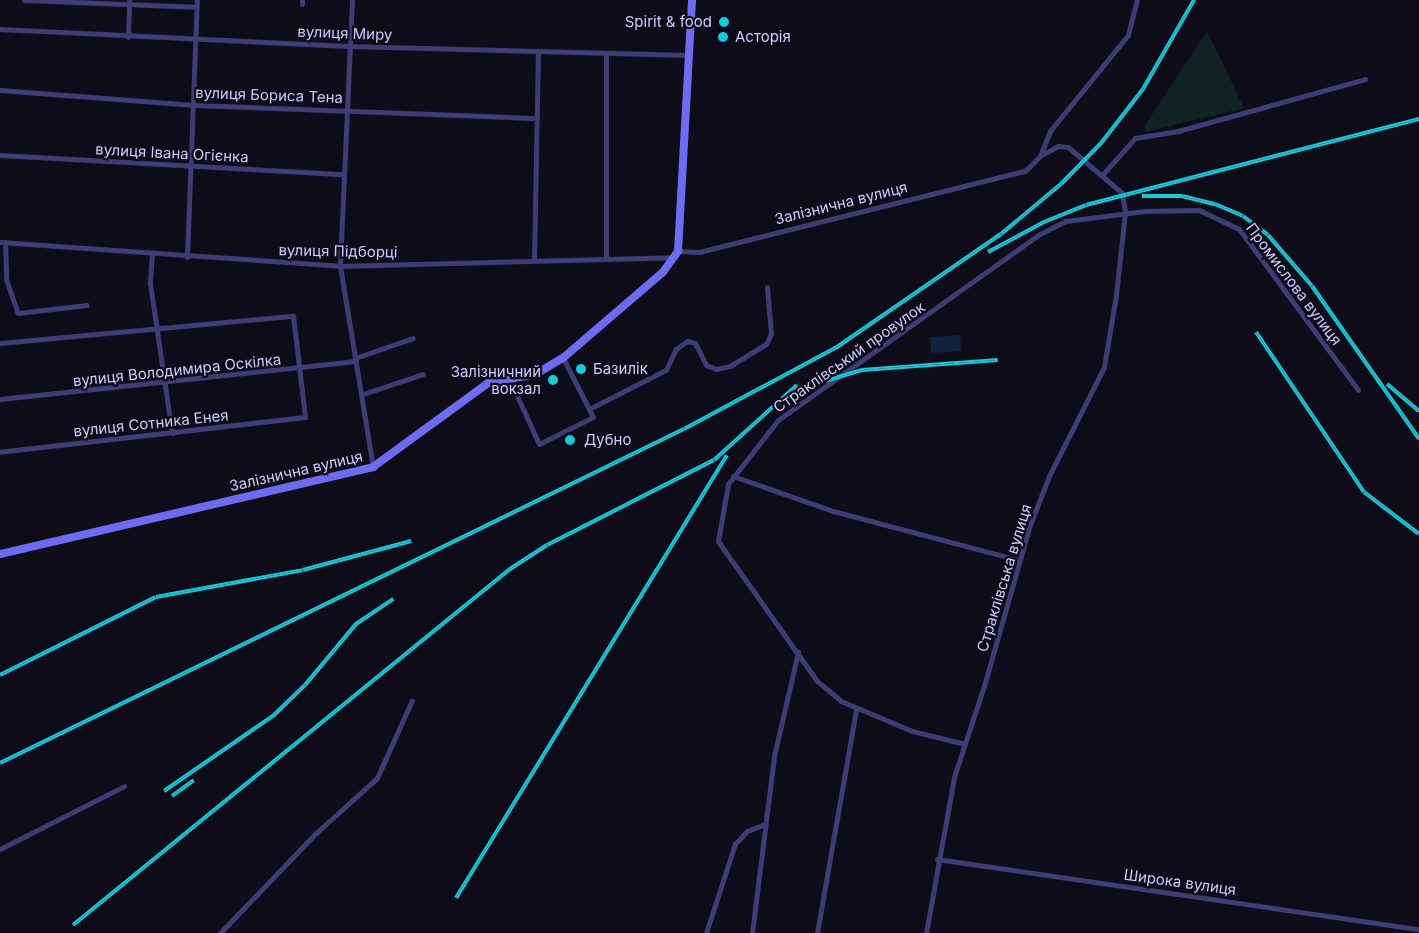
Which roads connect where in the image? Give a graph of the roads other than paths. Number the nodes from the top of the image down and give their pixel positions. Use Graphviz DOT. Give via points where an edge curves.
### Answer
graph roads {
  1 [pos="24,0"];
  2 [pos="352,0"];
  3 [pos="692,0"];
  4 [pos="1137,0"];
  5 [pos="129,2"];
  6 [pos="196,3"];
  7 [pos="0,29"];
  8 [pos="128,37"];
  9 [pos="195,39"];
  10 [pos="349,46"];
  11 [pos="538,51"];
  12 [pos="606,52"];
  13 [pos="690,55"];
  14 [pos="1365,79"];
  15 [pos="0,90"];
  16 [pos="194,105"];
  17 [pos="346,109"];
  18 [pos="537,118"];
  19 [pos="0,155"];
  20 [pos="1040,156"];
  21 [pos="190,166"];
  22 [pos="343,174"];
  23 [pos="1103,174"];
  24 [pos="1125,212"];
  25 [pos="3,242"];
  26 [pos="152,253"];
  27 [pos="677,254"];
  28 [pos="188,256"];
  29 [pos="606,256"];
  30 [pos="534,260"];
  31 [pos="340,266"];
  32 [pos="767,287"];
  33 [pos="87,305"];
  34 [pos="156,329"];
  35 [pos="413,338"];
  36 [pos="0,343"];
  37 [pos="563,358"];
  38 [pos="356,359"];
  39 [pos="300,370"];
  40 [pos="423,374"];
  41 [pos="509,378"];
  42 [pos="163,384"];
  43 [pos="1358,390"];
  44 [pos="363,394"];
  45 [pos="0,399"];
  46 [pos="589,409"];
  47 [pos="172,433"];
  48 [pos="0,452"];
  49 [pos="373,467"];
  50 [pos="733,476"];
  51 [pos="0,554"];
  52 [pos="1019,560"];
  53 [pos="798,652"];
  54 [pos="412,700"];
  55 [pos="856,709"];
  56 [pos="965,744"];
  57 [pos="124,786"];
  58 [pos="765,824"];
  59 [pos="0,849"];
  60 [pos="937,859"];
  61 [pos="1389,925"];
  62 [pos="1419,929"];
  63 [pos="220,933"];
  64 [pos="706,933"];
  65 [pos="752,933"];
  66 [pos="817,933"];
  67 [pos="926,933"];
  68 [pos="1388,933"];
  1 -- 5 [label="street"];
  2 -- 10 [label="street"];
  3 -- 13 [label="main road"];
  4 -- 20 [label="street" via="1128,35 1050,131"];
  5 -- 6 [label="street"];
  5 -- 8 [label="street"];
  6 -- 9 [label="street"];
  7 -- 8 [label="street, вулиця Миру"];
  8 -- 9 [label="street, вулиця Миру"];
  9 -- 10 [label="street, вулиця Миру"];
  9 -- 16 [label="street"];
  10 -- 11 [label="street, вулиця Миру"];
  10 -- 17 [label="street"];
  11 -- 12 [label="street, вулиця Миру"];
  11 -- 18 [label="street"];
  12 -- 13 [label="street, вулиця Миру"];
  12 -- 29 [label="street"];
  13 -- 27 [label="main road"];
  14 -- 23 [label="street" via="1178,131 1135,138"];
  15 -- 16 [label="street, вулиця Бориса Тена"];
  16 -- 17 [label="street, вулиця Бориса Тена"];
  16 -- 21 [label="street"];
  17 -- 18 [label="street, вулиця Бориса Тена"];
  17 -- 22 [label="street"];
  18 -- 30 [label="street"];
  19 -- 21 [label="street, вулиця Івана Огієнка"];
  20 -- 23 [label="street, Страклівська вулиця" via="1066,146"];
  20 -- 27 [label="street, Залізнична вулиця" via="1025,171 1010,176 699,252"];
  21 -- 22 [label="street, вулиця Івана Огієнка"];
  21 -- 28 [label="street"];
  22 -- 31 [label="street"];
  23 -- 24 [label="street, Страклівська вулиця" via="1119,189"];
  24 -- 43 [label="street, Промислова вулиця" via="1199,210 1239,229"];
  24 -- 50 [label="street, Страклівський провулок" via="1066,221 1026,243 778,420"];
  24 -- 52 [label="street, Страклівська вулиця" via="1104,367 1049,476"];
  25 -- 26 [label="street, вулиця Підборці"];
  25 -- 33 [label="street" via="6,279 18,313"];
  26 -- 28 [label="street, вулиця Підборці"];
  26 -- 34 [label="street" via="150,283"];
  27 -- 29 [label="street, вулиця Підборці"];
  27 -- 37 [label="main road, Залізнична вулиця" via="651,284"];
  28 -- 31 [label="street, вулиця Підборці"];
  29 -- 30 [label="street, вулиця Підборці"];
  30 -- 31 [label="street, вулиця Підборці"];
  31 -- 38 [label="street"];
  32 -- 46 [label="street" via="771,334 766,344 730,366 717,369 706,365 695,343 687,341 675,349 666,370"];
  34 -- 36 [label="street"];
  34 -- 39 [label="street" via="294,316"];
  34 -- 42 [label="street"];
  35 -- 38 [label="street, вулиця Володимира Оскілка"];
  37 -- 41 [label="main road, Залізнична вулиця" via="540,373"];
  37 -- 46 [label="street"];
  38 -- 39 [label="street, вулиця Володимира Оскілка"];
  38 -- 44 [label="street"];
  39 -- 42 [label="street, вулиця Володимира Оскілка"];
  39 -- 47 [label="street, вулиця Сотника Енея" via="305,417"];
  40 -- 44 [label="street"];
  41 -- 46 [label="street" via="539,444 593,417"];
  41 -- 49 [label="main road, Залізнична вулиця" via="475,391"];
  42 -- 45 [label="street, вулиця Володимира Оскілка"];
  42 -- 47 [label="street"];
  44 -- 49 [label="street"];
  47 -- 48 [label="street, вулиця Сотника Енея"];
  49 -- 51 [label="main road, Залізнична вулиця"];
  50 -- 52 [label="street" via="833,511"];
  50 -- 53 [label="street, Страклівський провулок" via="724,499 718,541"];
  52 -- 56 [label="street, Страклівська вулиця"];
  53 -- 55 [label="street, Страклівський провулок" via="817,681"];
  53 -- 58 [label="street" via="782,714"];
  54 -- 63 [label="street" via="377,778 316,833"];
  55 -- 56 [label="street, Страклівський провулок" via="912,731"];
  55 -- 66 [label="street"];
  56 -- 60 [label="street, Страклівська вулиця"];
  57 -- 59 [label="street"];
  58 -- 64 [label="street" via="747,831 735,844"];
  58 -- 65 [label="street"];
  60 -- 61 [label="street, Широка вулиця"];
  60 -- 67 [label="street, Страклівська вулиця"];
  61 -- 62 [label="street, Широка вулиця"];
  61 -- 68 [label="street"];
}
